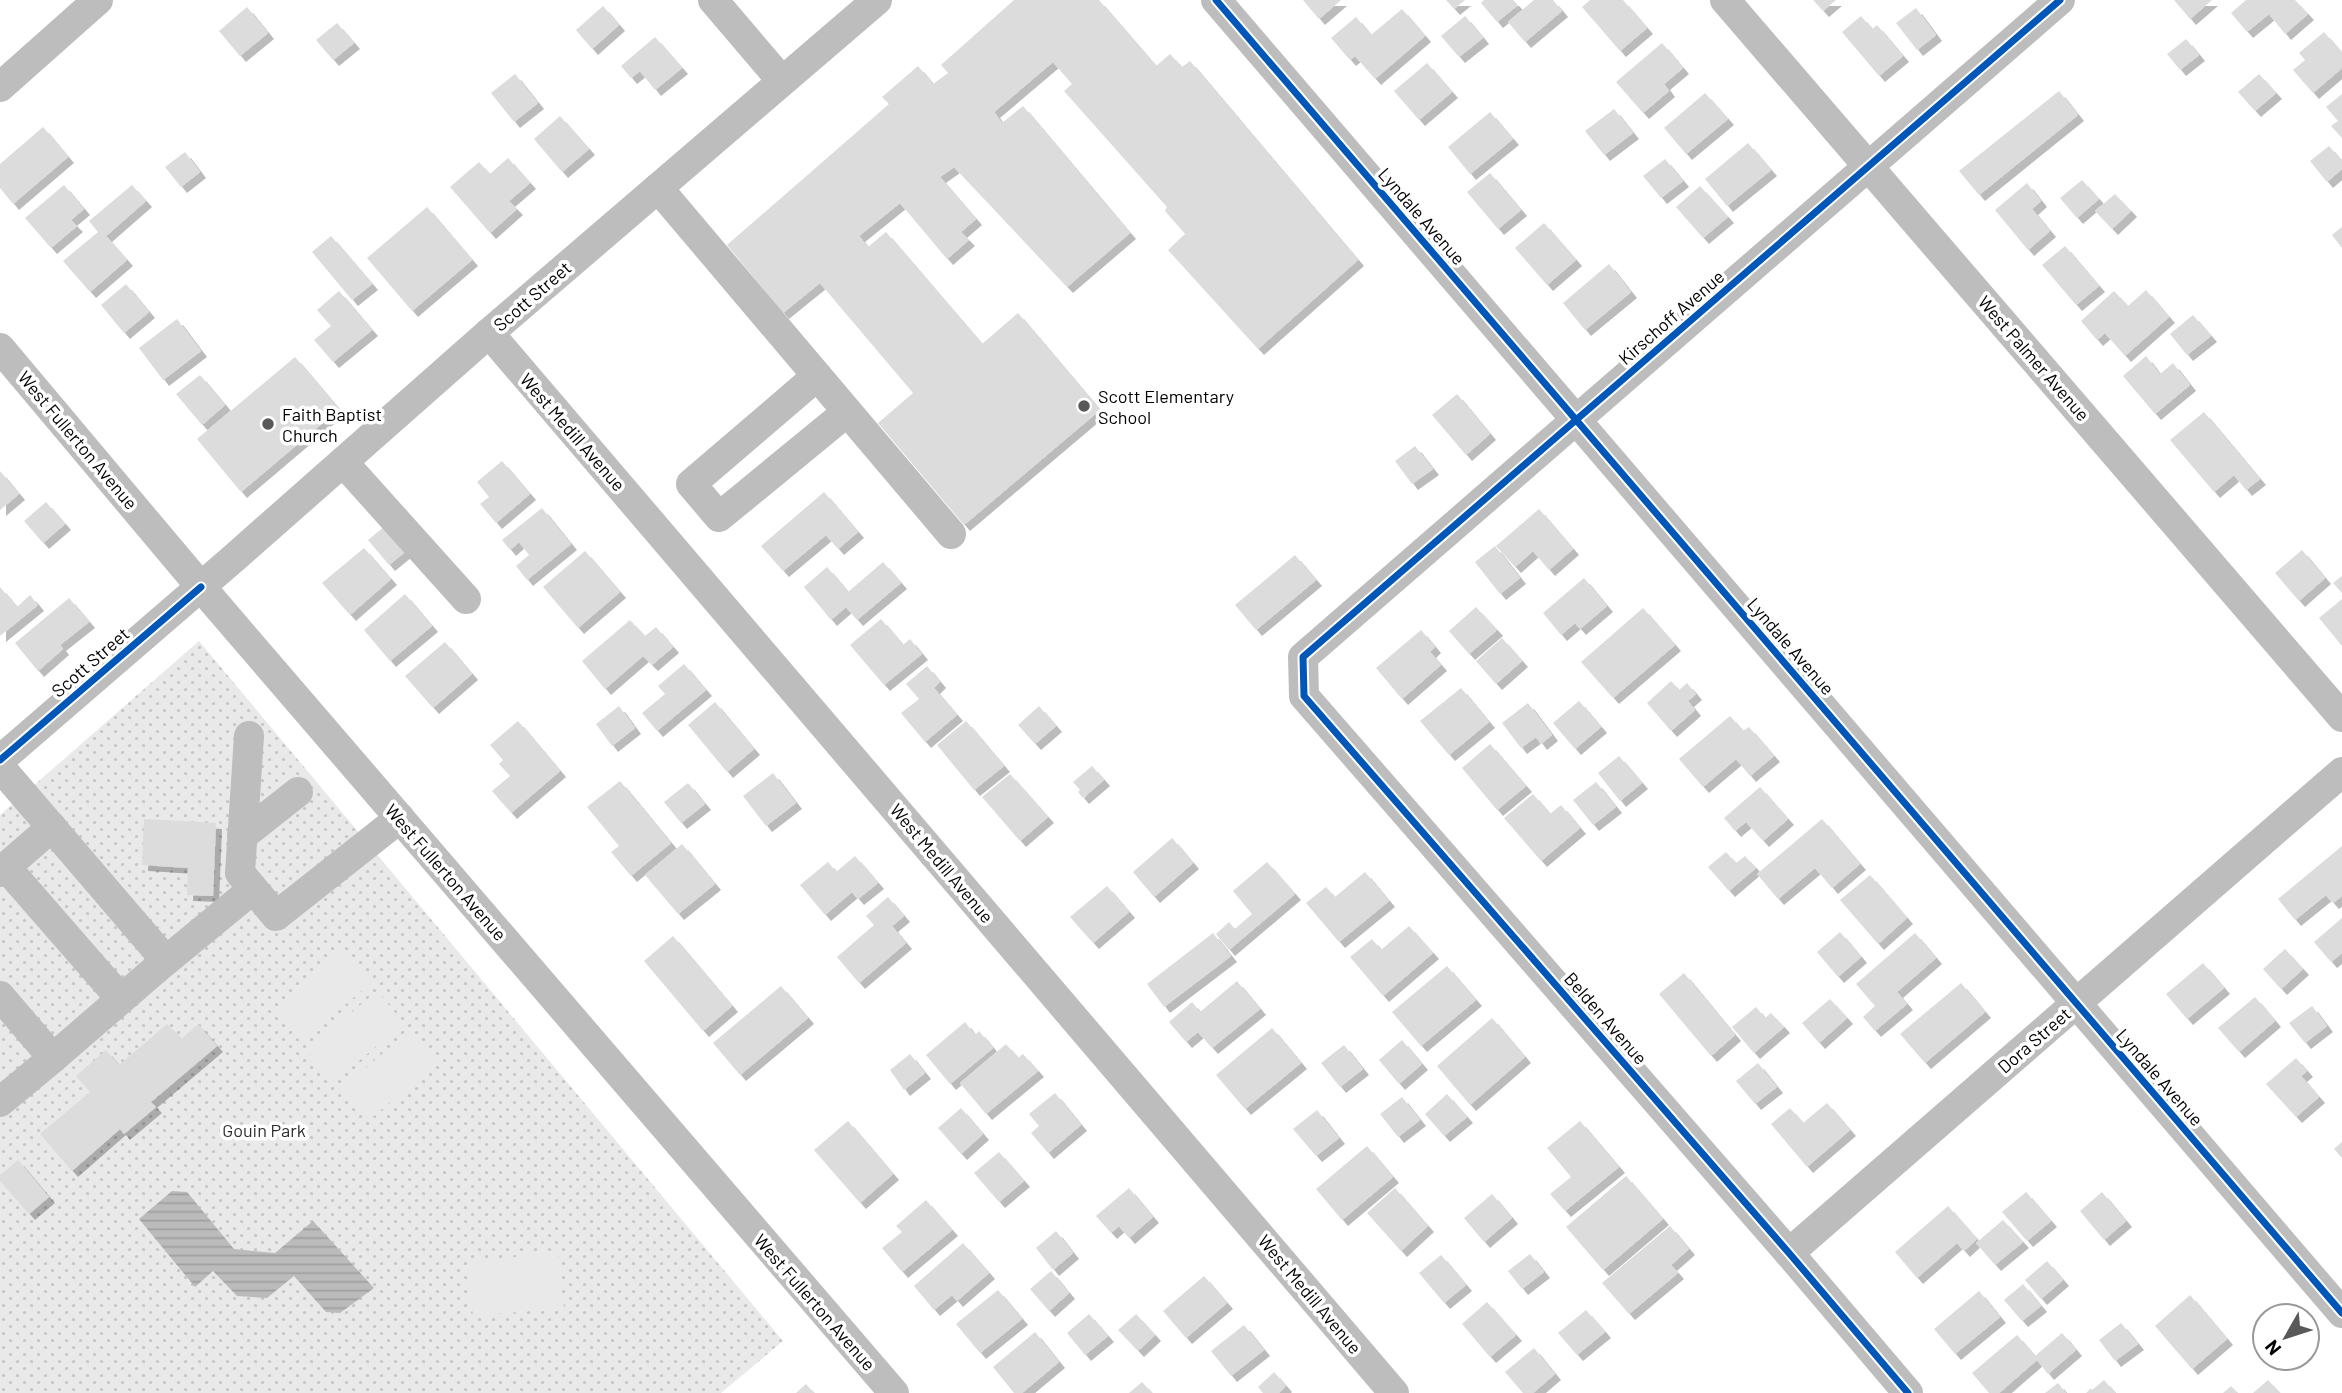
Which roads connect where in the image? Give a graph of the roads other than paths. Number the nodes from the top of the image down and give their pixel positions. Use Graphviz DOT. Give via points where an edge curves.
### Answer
graph roads {
  1 [pos="98,0"];
  2 [pos="713,0"];
  3 [pos="877,0"];
  4 [pos="1216,0"];
  5 [pos="1725,0"];
  6 [pos="2060,0"];
  7 [pos="782,81"];
  8 [pos="0,87"];
  9 [pos="1868,166"];
  10 [pos="658,188"];
  11 [pos="489,333"];
  12 [pos="0,348"];
  13 [pos="817,376"];
  14 [pos="847,412"];
  15 [pos="1576,421"];
  16 [pos="343,462"];
  17 [pos="951,534"];
  18 [pos="201,587"];
  19 [pos="466,599"];
  20 [pos="1303,657"];
  21 [pos="2342,717"];
  22 [pos="249,736"];
  23 [pos="2,755"];
  24 [pos="2342,772"];
  25 [pos="298,792"];
  26 [pos="400,818"];
  27 [pos="52,827"];
  28 [pos="242,836"];
  29 [pos="3,870"];
  30 [pos="253,889"];
  31 [pos="158,963"];
  32 [pos="0,996"];
  33 [pos="121,999"];
  34 [pos="2077,1003"];
  35 [pos="52,1058"];
  36 [pos="0,1102"];
  37 [pos="1789,1253"];
  38 [pos="2342,1313"];
  39 [pos="894,1393"];
  40 [pos="1394,1393"];
  41 [pos="1908,1393"];
  1 -- 8 [label="street"];
  2 -- 7 [label="street"];
  3 -- 7 [label="street, Scott Street"];
  4 -- 15 [label="street, Lyndale Avenue"];
  5 -- 9 [label="street, West Palmer Avenue"];
  6 -- 9 [label="street, Kirschoff Avenue"];
  7 -- 10 [label="street, Scott Street"];
  9 -- 15 [label="street, Kirschoff Avenue"];
  9 -- 21 [label="street, West Palmer Avenue"];
  10 -- 11 [label="street, Scott Street"];
  10 -- 13 [label="street"];
  11 -- 16 [label="street, Scott Street"];
  11 -- 40 [label="street, West Medill Avenue"];
  12 -- 18 [label="street, West Fullerton Avenue"];
  13 -- 14 [label="street"];
  13 -- 14 [label="street" via="691,484 719,517"];
  14 -- 17 [label="street"];
  15 -- 20 [label="street, Kirschoff Avenue"];
  15 -- 34 [label="street, Lyndale Avenue"];
  16 -- 18 [label="street, Scott Street"];
  16 -- 19 [label="street"];
  18 -- 23 [label="street, Scott Street"];
  18 -- 26 [label="street, West Fullerton Avenue"];
  20 -- 37 [label="street, Belden Avenue" via="1304,696"];
  22 -- 28 [label="street"];
  23 -- 27 [label="street"];
  24 -- 34 [label="street, Dora Street"];
  25 -- 28 [label="street"];
  26 -- 30 [label="street" via="276,916"];
  26 -- 39 [label="street, West Fullerton Avenue"];
  27 -- 29 [label="street"];
  27 -- 31 [label="street" via="156,949"];
  28 -- 30 [label="street" via="240,873"];
  29 -- 33 [label="street"];
  30 -- 31 [label="street"];
  31 -- 33 [label="street"];
  32 -- 35 [label="street"];
  33 -- 35 [label="street"];
  34 -- 37 [label="street, Dora Street"];
  34 -- 38 [label="street, Lyndale Avenue"];
  35 -- 36 [label="street"];
  37 -- 41 [label="street, Belden Avenue"];
}
